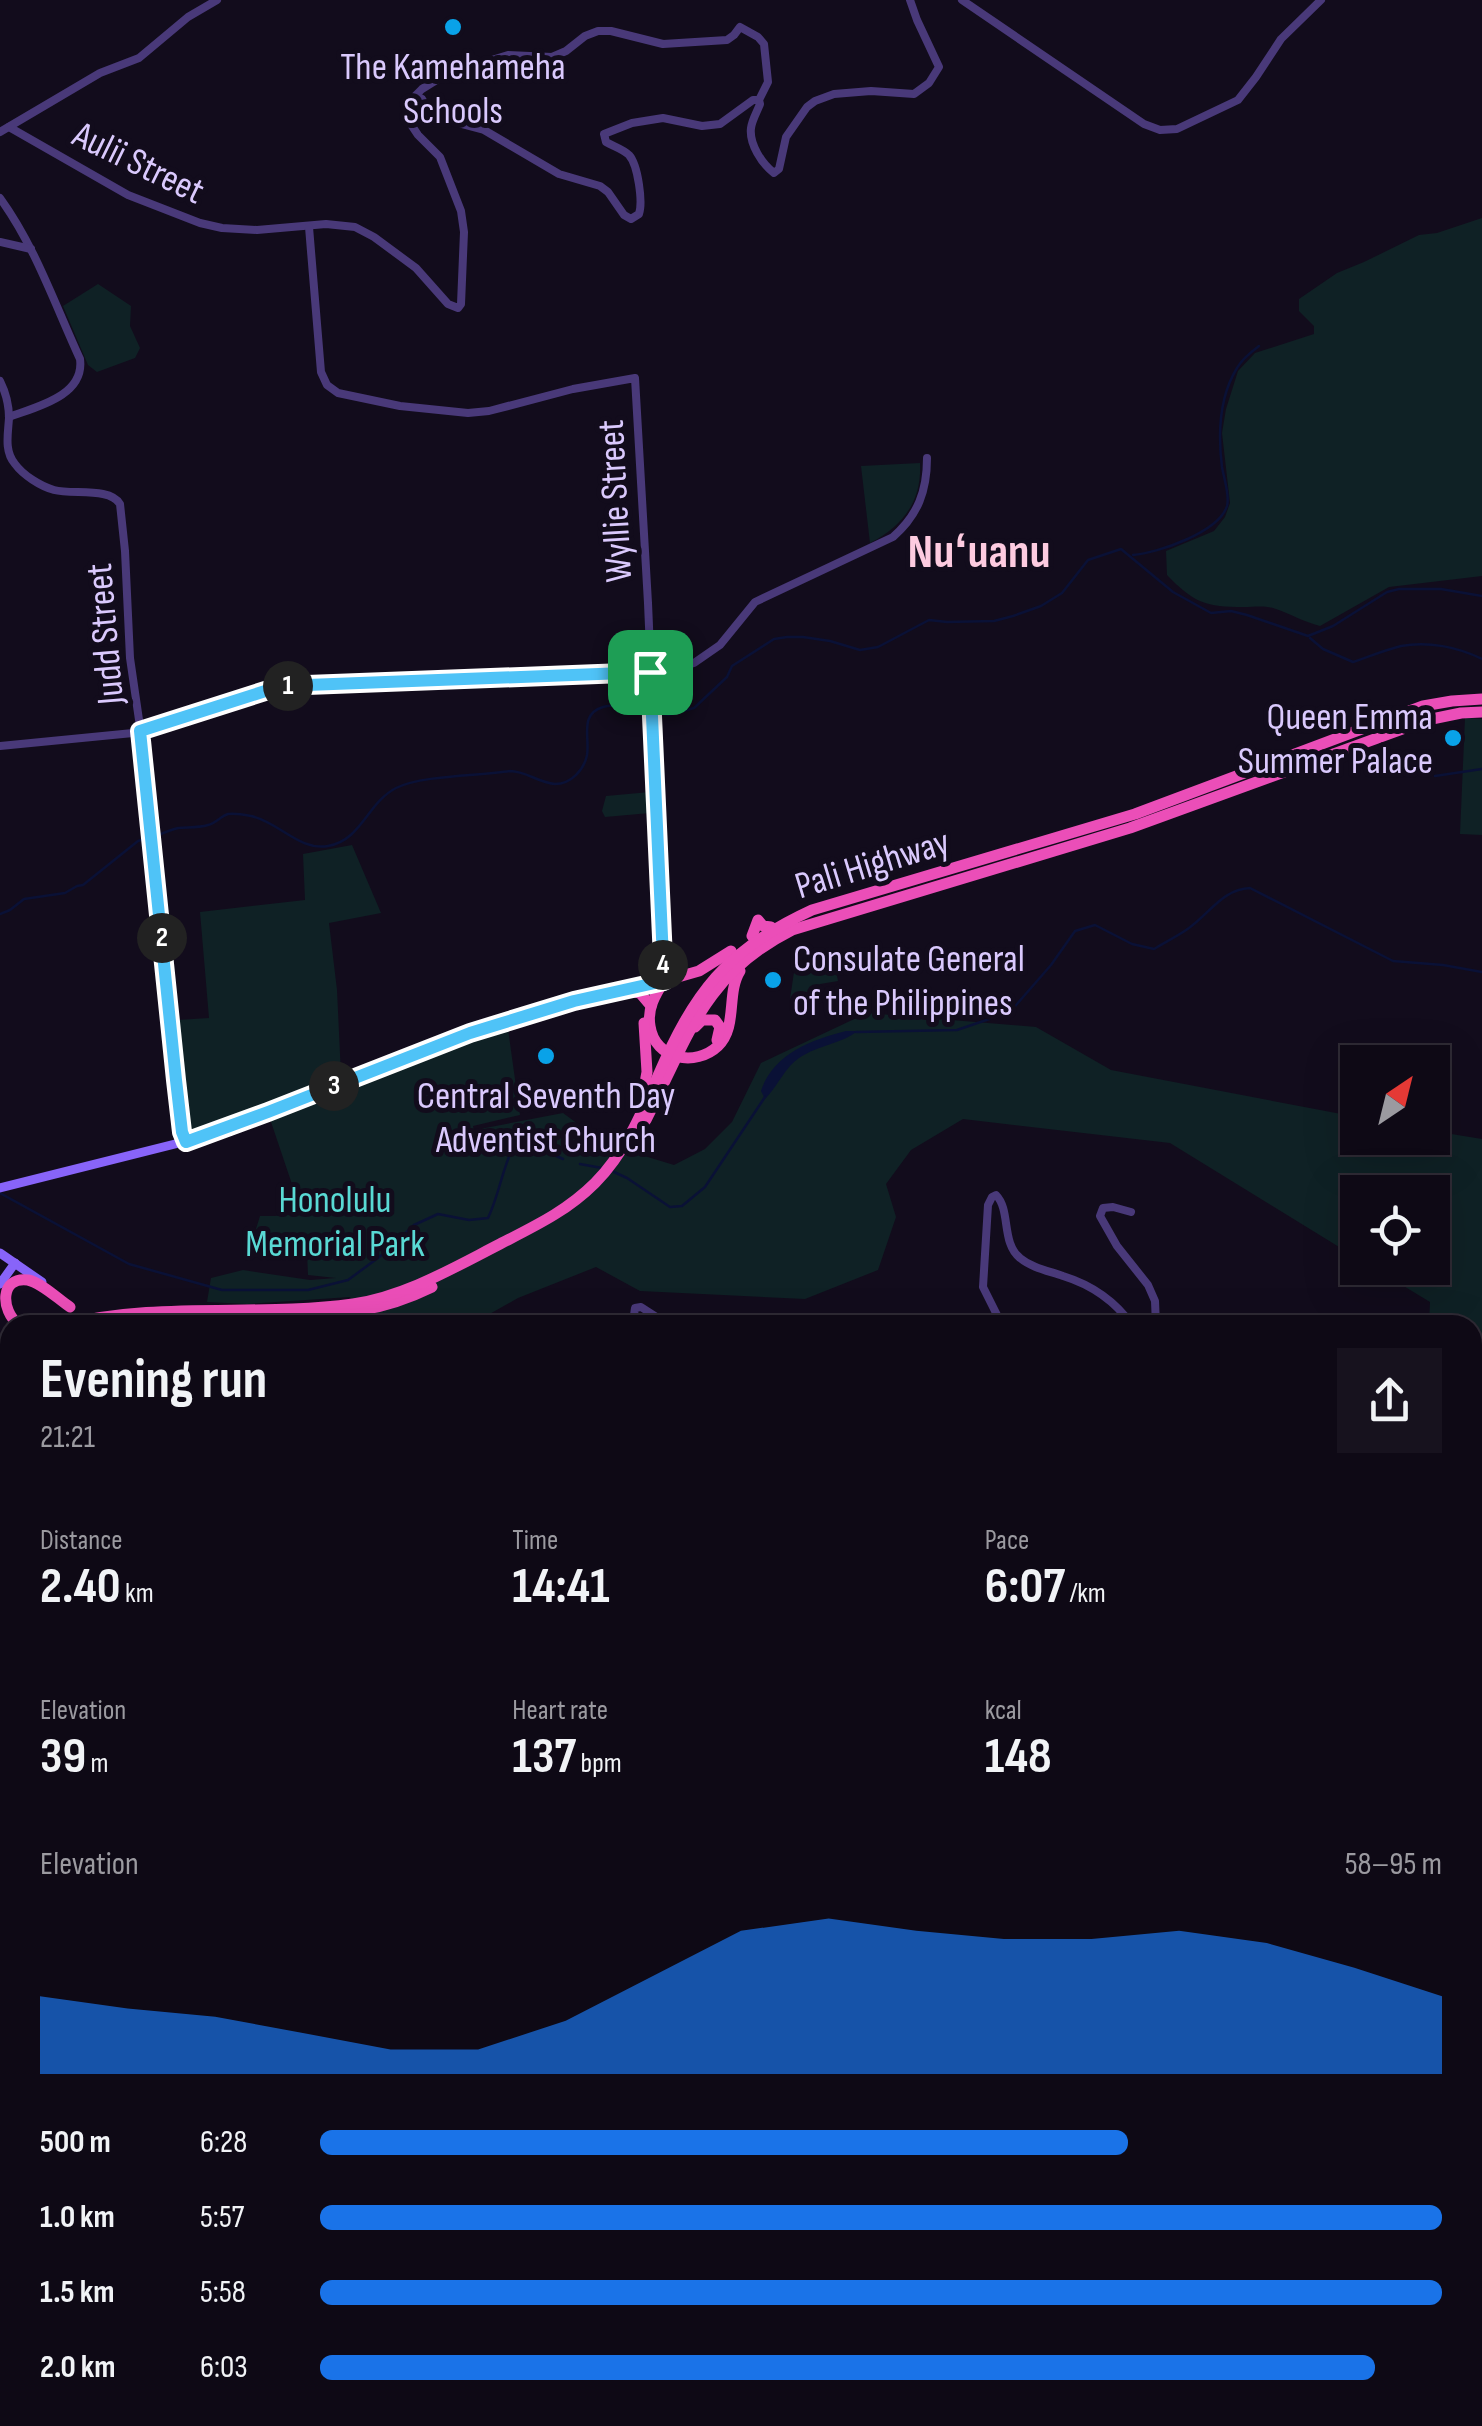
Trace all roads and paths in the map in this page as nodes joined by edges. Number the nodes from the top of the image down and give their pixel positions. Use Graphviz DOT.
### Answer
graph roads {
  1 [pos="217,0"];
  2 [pos="910,0"];
  3 [pos="962,0"];
  4 [pos="1322,0"];
  5 [pos="417,96"];
  6 [pos="758,100"];
  7 [pos="10,127"];
  8 [pos="0,132"];
  9 [pos="0,198"];
  10 [pos="309,227"];
  11 [pos="0,242"];
  12 [pos="30,250"];
  13 [pos="0,380"];
  14 [pos="9,417"];
  15 [pos="928,458"];
  16 [pos="650,672"];
  17 [pos="1482,699"];
  18 [pos="1482,712"];
  19 [pos="140,731"];
  20 [pos="0,746"];
  21 [pos="775,926"];
  22 [pos="759,948"];
  23 [pos="664,981"];
  24 [pos="624,990"];
  25 [pos="651,1006"];
  26 [pos="665,1047"];
  27 [pos="690,1056"];
  28 [pos="674,1060"];
  29 [pos="186,1142"];
  30 [pos="622,1156"];
  31 [pos="606,1176"];
  32 [pos="2,1188"];
  33 [pos="1131,1212"];
  34 [pos="0,1253"];
  35 [pos="15,1263"];
  36 [pos="0,1284"];
  37 [pos="70,1308"];
  38 [pos="7,1315"];
  39 [pos="73,1315"];
  40 [pos="201,1315"];
  41 [pos="305,1315"];
  42 [pos="634,1315"];
  43 [pos="654,1315"];
  44 [pos="996,1315"];
  45 [pos="1124,1315"];
  46 [pos="1156,1315"];
  1 -- 7 [label="street"];
  2 -- 6 [label="street"];
  3 -- 4 [label="street"];
  5 -- 6 [label="street"];
  5 -- 6 [label="street"];
  5 -- 10 [label="street, Aulii Street"];
  7 -- 8 [label="street"];
  7 -- 10 [label="street, Aulii Street"];
  9 -- 12 [label="street"];
  10 -- 16 [label="street, Wyllie Street"];
  11 -- 12 [label="street"];
  12 -- 14 [label="street"];
  13 -- 14 [label="street, Judd Street"];
  14 -- 19 [label="street, Judd Street"];
  15 -- 16 [label="street"];
  16 -- 19 [label="street"];
  16 -- 23 [label="street, Wyllie Street"];
  17 -- 21 [label="highway, Pali Highway"];
  18 -- 22 [label="highway, Pali Highway"];
  19 -- 20 [label="street"];
  19 -- 29 [label="street, Judd Street"];
  21 -- 23 [label="highway"];
  21 -- 30 [label="highway, Pali Highway"];
  22 -- 27 [label="highway"];
  22 -- 28 [label="highway, Pali Highway"];
  23 -- 24 [label="main road"];
  23 -- 25 [label="highway"];
  23 -- 26 [label="highway"];
  24 -- 25 [label="highway"];
  24 -- 29 [label="main road"];
  25 -- 26 [label="highway"];
  25 -- 30 [label="highway"];
  26 -- 27 [label="highway"];
  27 -- 28 [label="highway"];
  28 -- 30 [label="highway, Pali Highway"];
  29 -- 32 [label="main road"];
  30 -- 31 [label="highway, Pali Highway"];
  31 -- 40 [label="highway, Pali Highway"];
  31 -- 41 [label="highway, Pali Highway"];
  33 -- 46 [label="street"];
  34 -- 35 [label="main road"];
  35 -- 36 [label="main road"];
  35 -- 37 [label="main road"];
  37 -- 38 [label="highway"];
  37 -- 39 [label="main road"];
  42 -- 43 [label="street"];
  44 -- 45 [label="street"];
}
